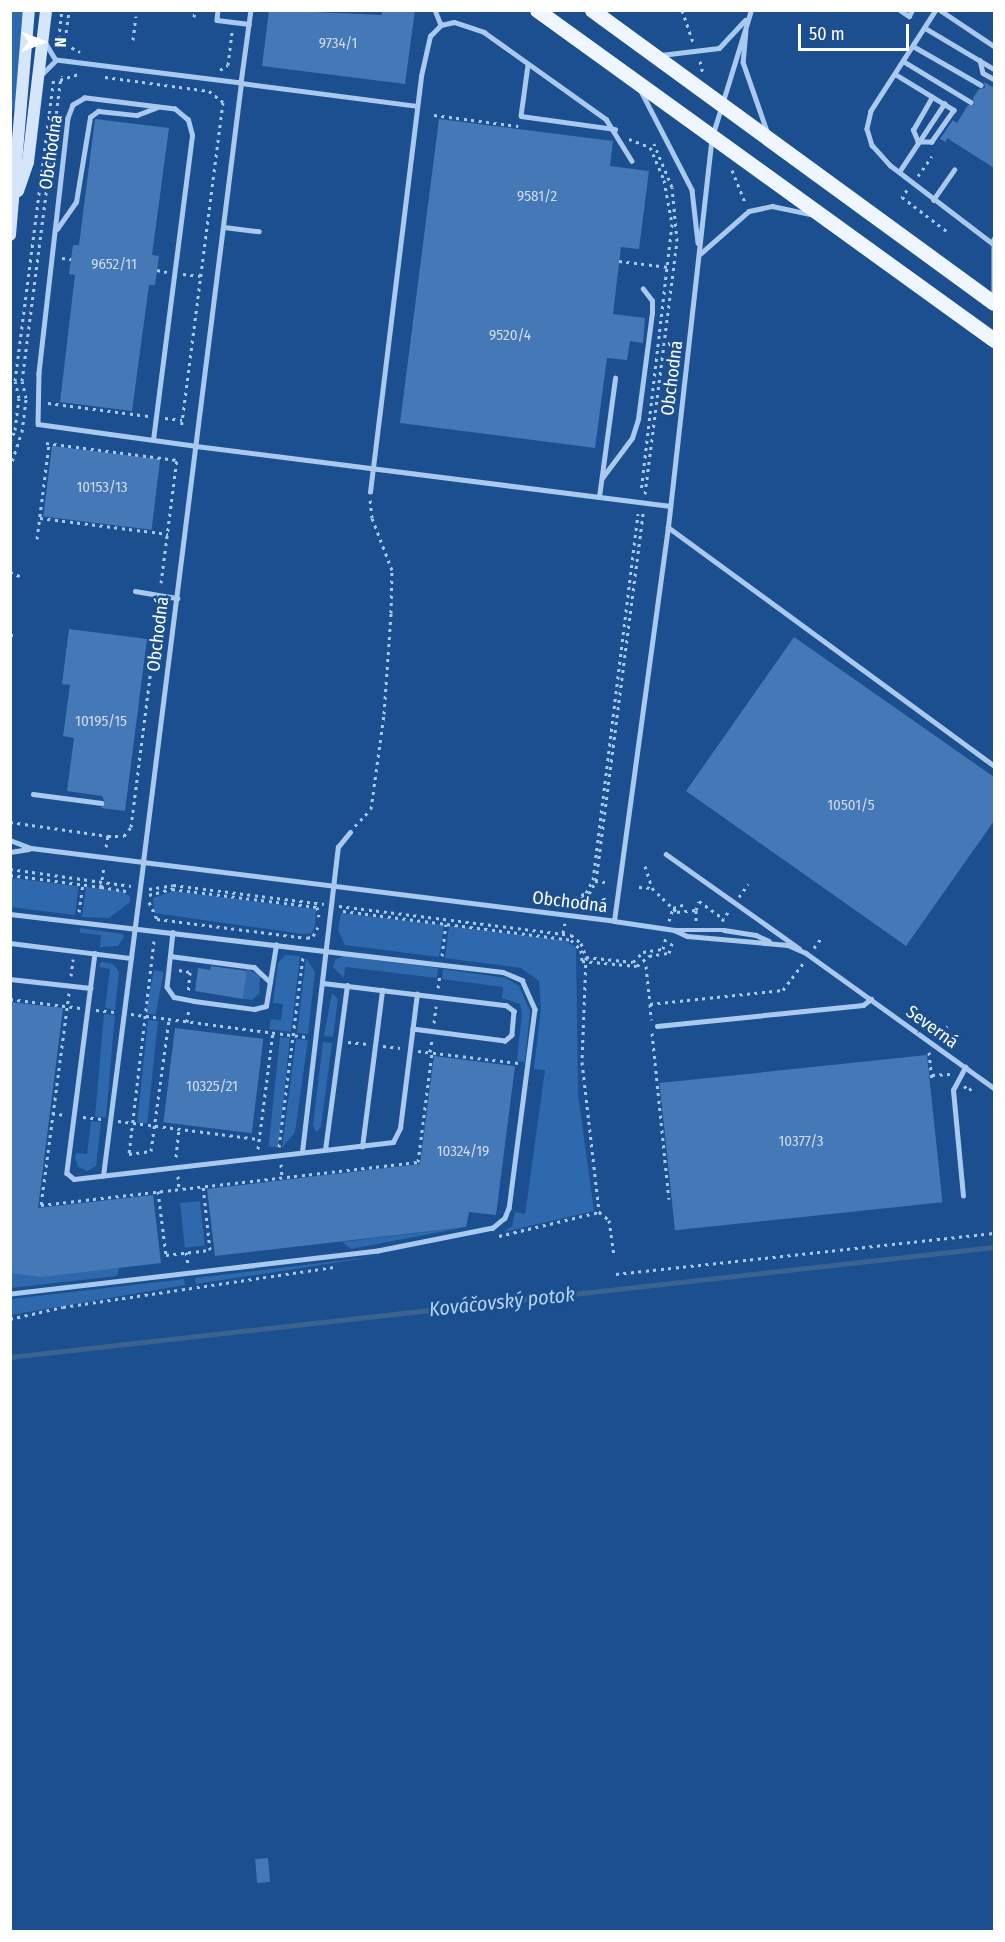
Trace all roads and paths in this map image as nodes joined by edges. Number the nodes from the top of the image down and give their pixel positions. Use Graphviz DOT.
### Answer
graph roads {
  1 [pos="29,10"];
  2 [pos="46,10"];
  3 [pos="62,10"];
  4 [pos="69,10"];
  5 [pos="195,10"];
  6 [pos="218,10"];
  7 [pos="251,10"];
  8 [pos="435,10"];
  9 [pos="537,10"];
  10 [pos="592,10"];
  11 [pos="682,10"];
  12 [pos="751,10"];
  13 [pos="900,10"];
  14 [pos="912,10"];
  15 [pos="938,10"];
  16 [pos="136,16"];
  17 [pos="194,16"];
  18 [pos="747,18"];
  19 [pos="233,22"];
  20 [pos="249,24"];
  21 [pos="441,25"];
  22 [pos="925,28"];
  23 [pos="43,39"];
  24 [pos="133,40"];
  25 [pos="695,41"];
  26 [pos="913,46"];
  27 [pos="994,46"];
  28 [pos="64,47"];
  29 [pos="653,55"];
  30 [pos="56,60"];
  31 [pos="980,60"];
  32 [pos="903,61"];
  33 [pos="528,65"];
  34 [pos="994,69"];
  35 [pos="218,70"];
  36 [pos="895,74"];
  37 [pos="61,75"];
  38 [pos="39,76"];
  39 [pos="994,80"];
  40 [pos="241,83"];
  41 [pos="637,83"];
  42 [pos="981,85"];
  43 [pos="932,97"];
  44 [pos="971,102"];
  45 [pos="944,104"];
  46 [pos="721,105"];
  47 [pos="161,106"];
  48 [pos="417,106"];
  49 [pos="220,120"];
  50 [pos="230,122"];
  51 [pos="615,129"];
  52 [pos="712,137"];
  53 [pos="770,139"];
  54 [pos="622,140"];
  55 [pos="918,142"];
  56 [pos="654,144"];
  57 [pos="650,147"];
  58 [pos="632,161"];
  59 [pos="729,165"];
  60 [pos="954,170"];
  61 [pos="899,172"];
  62 [pos="933,200"];
  63 [pos="15,201"];
  64 [pos="746,203"];
  65 [pos="822,217"];
  66 [pos="224,227"];
  67 [pos="57,229"];
  68 [pos="259,231"];
  69 [pos="10,235"];
  70 [pos="994,241"];
  71 [pos="700,254"];
  72 [pos="60,258"];
  73 [pos="71,259"];
  74 [pos="619,261"];
  75 [pos="669,267"];
  76 [pos="157,270"];
  77 [pos="168,272"];
  78 [pos="181,273"];
  79 [pos="201,276"];
  80 [pos="643,289"];
  81 [pos="994,292"];
  82 [pos="994,303"];
  83 [pos="994,340"];
  84 [pos="615,378"];
  85 [pos="50,403"];
  86 [pos="183,411"];
  87 [pos="192,413"];
  88 [pos="148,416"];
  89 [pos="165,418"];
  90 [pos="182,420"];
  91 [pos="19,440"];
  92 [pos="153,440"];
  93 [pos="26,441"];
  94 [pos="10,442"];
  95 [pos="196,446"];
  96 [pos="10,468"];
  97 [pos="372,469"];
  98 [pos="175,475"];
  99 [pos="184,477"];
  100 [pos="602,478"];
  101 [pos="370,492"];
  102 [pos="599,497"];
  103 [pos="644,503"];
  104 [pos="670,506"];
  105 [pos="638,514"];
  106 [pos="40,518"];
  107 [pos="668,527"];
  108 [pos="168,534"];
  109 [pos="37,539"];
  110 [pos="10,572"];
  111 [pos="22,577"];
  112 [pos="161,583"];
  113 [pos="135,591"];
  114 [pos="177,598"];
  115 [pos="158,613"];
  116 [pos="994,766"];
  117 [pos="33,794"];
  118 [pos="101,803"];
  119 [pos="131,820"];
  120 [pos="140,821"];
  121 [pos="10,822"];
  122 [pos="350,832"];
  123 [pos="108,836"];
  124 [pos="10,840"];
  125 [pos="106,847"];
  126 [pos="32,848"];
  127 [pos="10,852"];
  128 [pos="666,854"];
  129 [pos="143,862"];
  130 [pos="104,866"];
  131 [pos="645,866"];
  132 [pos="10,869"];
  133 [pos="10,875"];
  134 [pos="594,880"];
  135 [pos="605,882"];
  136 [pos="83,884"];
  137 [pos="748,884"];
  138 [pos="101,885"];
  139 [pos="335,886"];
  140 [pos="140,887"];
  141 [pos="639,887"];
  142 [pos="652,888"];
  143 [pos="131,892"];
  144 [pos="148,895"];
  145 [pos="561,903"];
  146 [pos="735,903"];
  147 [pos="686,904"];
  148 [pos="332,905"];
  149 [pos="673,908"];
  150 [pos="696,910"];
  151 [pos="343,911"];
  152 [pos="677,912"];
  153 [pos="10,914"];
  154 [pos="566,915"];
  155 [pos="78,917"];
  156 [pos="724,919"];
  157 [pos="675,920"];
  158 [pos="614,921"];
  159 [pos="703,922"];
  160 [pos="558,923"];
  161 [pos="712,923"];
  162 [pos="446,924"];
  163 [pos="135,926"];
  164 [pos="668,929"];
  165 [pos="674,930"];
  166 [pos="173,932"];
  167 [pos="563,933"];
  168 [pos="557,935"];
  169 [pos="822,937"];
  170 [pos="155,938"];
  171 [pos="673,940"];
  172 [pos="10,942"];
  173 [pos="772,943"];
  174 [pos="276,945"];
  175 [pos="326,949"];
  176 [pos="95,953"];
  177 [pos="807,954"];
  178 [pos="170,956"];
  179 [pos="73,957"];
  180 [pos="303,957"];
  181 [pos="586,957"];
  182 [pos="131,958"];
  183 [pos="442,958"];
  184 [pos="583,961"];
  185 [pos="646,966"];
  186 [pos="151,967"];
  187 [pos="158,968"];
  188 [pos="441,969"];
  189 [pos="172,970"];
  190 [pos="10,979"];
  191 [pos="70,979"];
  192 [pos="323,983"];
  193 [pos="272,986"];
  194 [pos="347,986"];
  195 [pos="91,988"];
  196 [pos="382,990"];
  197 [pos="438,990"];
  198 [pos="69,992"];
  199 [pos="188,993"];
  200 [pos="417,994"];
  201 [pos="10,999"];
  202 [pos="871,999"];
  203 [pos="436,1003"];
  204 [pos="650,1004"];
  205 [pos="67,1006"];
  206 [pos="80,1008"];
  207 [pos="189,1009"];
  208 [pos="93,1010"];
  209 [pos="115,1012"];
  210 [pos="131,1014"];
  211 [pos="145,1016"];
  212 [pos="169,1019"];
  213 [pos="188,1022"];
  214 [pos="434,1025"];
  215 [pos="657,1026"];
  216 [pos="413,1029"];
  217 [pos="273,1032"];
  218 [pos="294,1035"];
  219 [pos="308,1037"];
  220 [pos="432,1039"];
  221 [pos="346,1041"];
  222 [pos="368,1044"];
  223 [pos="381,1046"];
  224 [pos="403,1049"];
  225 [pos="417,1051"];
  226 [pos="929,1051"];
  227 [pos="430,1052"];
  228 [pos="529,1065"];
  229 [pos="965,1066"];
  230 [pos="932,1080"];
  231 [pos="994,1088"];
  232 [pos="66,1115"];
  233 [pos="80,1117"];
  234 [pos="102,1119"];
  235 [pos="117,1121"];
  236 [pos="132,1123"];
  237 [pos="155,1126"];
  238 [pos="179,1129"];
  239 [pos="259,1139"];
  240 [pos="362,1147"];
  241 [pos="326,1150"];
  242 [pos="302,1152"];
  243 [pos="129,1154"];
  244 [pos="176,1162"];
  245 [pos="280,1163"];
  246 [pos="128,1165"];
  247 [pos="178,1175"];
  248 [pos="103,1176"];
  249 [pos="282,1177"];
  250 [pos="203,1186"];
  251 [pos="179,1189"];
  252 [pos="158,1191"];
  253 [pos="963,1196"];
  254 [pos="669,1199"];
  255 [pos="994,1233"];
  256 [pos="614,1256"];
  257 [pos="616,1274"];
  258 [pos="10,1294"];
  1 -- 63 [label="street"];
  2 -- 23 [label="street"];
  3 -- 30 [label="path"];
  4 -- 28 [label="path"];
  5 -- 17 [label="path"];
  6 -- 19 [label="lane"];
  7 -- 20 [label="lane, Obchodná"];
  8 -- 21 [label="lane"];
  9 -- 41 [label="main road"];
  10 -- 29 [label="main road"];
  11 -- 25 [label="path"];
  12 -- 18 [label="lane"];
  13 -- 14 [label="lane"];
  15 -- 22 [label="lane"];
  15 -- 27 [label="lane"];
  16 -- 24 [label="path"];
  18 -- 29 [label="lane"];
  18 -- 46 [label="lane"];
  18 -- 53 [label="lane"];
  19 -- 20 [label="lane"];
  19 -- 35 [label="path"];
  20 -- 40 [label="lane, Obchodná"];
  21 -- 33 [label="lane"];
  21 -- 48 [label="lane"];
  22 -- 26 [label="lane"];
  22 -- 31 [label="lane"];
  23 -- 30 [label="lane"];
  23 -- 38 [label="street"];
  26 -- 32 [label="lane"];
  26 -- 42 [label="lane"];
  29 -- 46 [label="main road"];
  30 -- 38 [label="lane"];
  30 -- 40 [label="lane"];
  30 -- 94 [label="path"];
  31 -- 34 [label="lane"];
  31 -- 39 [label="lane"];
  32 -- 36 [label="lane"];
  32 -- 44 [label="lane"];
  33 -- 51 [label="lane"];
  33 -- 51 [label="lane"];
  36 -- 43 [label="lane"];
  36 -- 61 [label="lane"];
  37 -- 91 [label="path"];
  38 -- 63 [label="street"];
  40 -- 48 [label="lane"];
  40 -- 66 [label="lane, Obchodná"];
  41 -- 52 [label="main road"];
  41 -- 71 [label="lane"];
  43 -- 45 [label="lane"];
  43 -- 55 [label="lane"];
  45 -- 55 [label="lane"];
  45 -- 55 [label="lane"];
  46 -- 52 [label="lane"];
  46 -- 53 [label="main road"];
  47 -- 67 [label="lane"];
  47 -- 67 [label="lane, Obchodná"];
  47 -- 92 [label="lane, Obchodná"];
  48 -- 97 [label="lane"];
  49 -- 50 [label="path"];
  51 -- 54 [label="lane"];
  52 -- 65 [label="main road"];
  52 -- 71 [label="lane"];
  53 -- 82 [label="main road"];
  54 -- 57 [label="path"];
  54 -- 58 [label="lane"];
  55 -- 61 [label="lane"];
  56 -- 103 [label="path"];
  59 -- 64 [label="path"];
  60 -- 62 [label="lane"];
  61 -- 62 [label="lane"];
  62 -- 70 [label="lane"];
  63 -- 69 [label="street"];
  65 -- 71 [label="lane"];
  65 -- 83 [label="main road"];
  66 -- 68 [label="lane"];
  66 -- 95 [label="lane, Obchodná"];
  67 -- 92 [label="lane, Obchodná"];
  70 -- 81 [label="lane"];
  71 -- 104 [label="lane, Obchodná"];
  72 -- 73 [label="path"];
  74 -- 75 [label="path"];
  76 -- 77 [label="path"];
  78 -- 79 [label="path"];
  80 -- 100 [label="lane"];
  84 -- 100 [label="lane"];
  85 -- 88 [label="path"];
  86 -- 87 [label="path"];
  89 -- 90 [label="path"];
  91 -- 93 [label="path"];
  91 -- 96 [label="path"];
  92 -- 95 [label="lane, Obchodná"];
  95 -- 97 [label="lane, Obchodná"];
  95 -- 114 [label="lane, Obchodná"];
  97 -- 101 [label="lane"];
  97 -- 102 [label="lane, Obchodná"];
  98 -- 99 [label="path"];
  98 -- 106 [label="path"];
  98 -- 108 [label="path"];
  100 -- 102 [label="lane"];
  101 -- 122 [label="path"];
  102 -- 103 [label="lane, Obchodná"];
  103 -- 104 [label="lane, Obchodná"];
  103 -- 134 [label="path"];
  104 -- 107 [label="lane, Obchodná"];
  105 -- 134 [label="path"];
  106 -- 108 [label="path"];
  106 -- 109 [label="path"];
  107 -- 116 [label="lane"];
  107 -- 158 [label="lane, Obchodná"];
  108 -- 112 [label="path"];
  110 -- 111 [label="path"];
  113 -- 114 [label="lane"];
  114 -- 129 [label="lane, Obchodná"];
  115 -- 119 [label="path"];
  117 -- 118 [label="lane"];
  119 -- 120 [label="path"];
  119 -- 123 [label="path"];
  121 -- 123 [label="path"];
  122 -- 139 [label="lane"];
  123 -- 125 [label="path"];
  124 -- 126 [label="lane, Obchodná"];
  126 -- 127 [label="lane, Obchodná"];
  126 -- 129 [label="lane, Obchodná"];
  128 -- 146 [label="lane"];
  129 -- 139 [label="lane, Obchodná"];
  129 -- 140 [label="lane"];
  130 -- 138 [label="path"];
  131 -- 142 [label="path"];
  132 -- 138 [label="path"];
  133 -- 136 [label="path"];
  134 -- 135 [label="path"];
  134 -- 145 [label="path"];
  134 -- 154 [label="path"];
  136 -- 138 [label="path"];
  136 -- 155 [label="path"];
  137 -- 146 [label="path"];
  138 -- 140 [label="path"];
  138 -- 143 [label="path"];
  139 -- 148 [label="lane"];
  139 -- 154 [label="lane, Obchodná"];
  140 -- 148 [label="path"];
  140 -- 163 [label="lane"];
  141 -- 142 [label="path"];
  142 -- 149 [label="path"];
  144 -- 144 [label="path"];
  146 -- 156 [label="path"];
  146 -- 177 [label="lane"];
  147 -- 149 [label="path"];
  148 -- 168 [label="path"];
  148 -- 175 [label="lane"];
  149 -- 152 [label="path"];
  149 -- 164 [label="path"];
  150 -- 152 [label="path"];
  150 -- 156 [label="path"];
  150 -- 159 [label="path"];
  151 -- 162 [label="path"];
  152 -- 157 [label="path"];
  153 -- 163 [label="lane"];
  154 -- 158 [label="lane, Obchodná"];
  154 -- 167 [label="path"];
  156 -- 161 [label="path"];
  158 -- 164 [label="lane, Severná"];
  160 -- 168 [label="path"];
  162 -- 168 [label="path"];
  162 -- 183 [label="path"];
  163 -- 166 [label="lane"];
  163 -- 182 [label="lane"];
  164 -- 165 [label="lane, Severná"];
  164 -- 181 [label="path"];
  165 -- 173 [label="lane, Severná"];
  165 -- 173 [label="lane, Severná"];
  166 -- 174 [label="lane"];
  166 -- 178 [label="lane"];
  167 -- 168 [label="path"];
  167 -- 181 [label="path"];
  168 -- 184 [label="path"];
  169 -- 177 [label="path"];
  170 -- 186 [label="path"];
  171 -- 184 [label="path"];
  172 -- 176 [label="lane"];
  173 -- 177 [label="lane, Severná"];
  174 -- 175 [label="lane"];
  174 -- 193 [label="lane"];
  175 -- 192 [label="lane"];
  175 -- 228 [label="lane"];
  176 -- 182 [label="lane"];
  176 -- 195 [label="lane"];
  177 -- 202 [label="lane, Severná"];
  177 -- 204 [label="path"];
  178 -- 193 [label="lane"];
  178 -- 193 [label="lane"];
  179 -- 191 [label="path"];
  180 -- 218 [label="path"];
  181 -- 184 [label="path"];
  182 -- 248 [label="lane"];
  184 -- 256 [label="path"];
  185 -- 204 [label="path"];
  186 -- 187 [label="path"];
  186 -- 211 [label="path"];
  188 -- 197 [label="path"];
  189 -- 199 [label="path"];
  190 -- 195 [label="lane"];
  192 -- 194 [label="lane"];
  192 -- 242 [label="lane"];
  194 -- 196 [label="lane"];
  194 -- 241 [label="lane"];
  195 -- 248 [label="lane"];
  196 -- 200 [label="lane"];
  196 -- 240 [label="lane"];
  198 -- 205 [label="path"];
  200 -- 216 [label="lane"];
  200 -- 216 [label="lane"];
  201 -- 205 [label="path"];
  202 -- 215 [label="lane"];
  202 -- 229 [label="lane, Severná"];
  203 -- 214 [label="path"];
  204 -- 254 [label="path"];
  205 -- 206 [label="path"];
  205 -- 232 [label="path"];
  207 -- 213 [label="path"];
  208 -- 209 [label="path"];
  210 -- 211 [label="path"];
  211 -- 212 [label="path"];
  211 -- 236 [label="path"];
  212 -- 213 [label="path"];
  212 -- 237 [label="path"];
  213 -- 217 [label="path"];
  216 -- 240 [label="lane"];
  217 -- 218 [label="path"];
  217 -- 239 [label="path"];
  218 -- 219 [label="path"];
  218 -- 239 [label="path"];
  220 -- 227 [label="path"];
  221 -- 222 [label="path"];
  223 -- 224 [label="path"];
  225 -- 227 [label="path"];
  226 -- 230 [label="path"];
  227 -- 228 [label="path"];
  228 -- 258 [label="lane"];
  229 -- 231 [label="lane"];
  229 -- 253 [label="lane, Severná"];
  233 -- 234 [label="path"];
  235 -- 236 [label="path"];
  236 -- 237 [label="path"];
  236 -- 243 [label="path"];
  237 -- 238 [label="path"];
  237 -- 243 [label="path"];
  238 -- 239 [label="path"];
  238 -- 244 [label="path"];
  240 -- 241 [label="lane"];
  241 -- 242 [label="lane"];
  242 -- 248 [label="lane"];
  243 -- 246 [label="path"];
  245 -- 249 [label="path"];
  247 -- 251 [label="path"];
  250 -- 252 [label="path"];
  255 -- 257 [label="path"];
}
